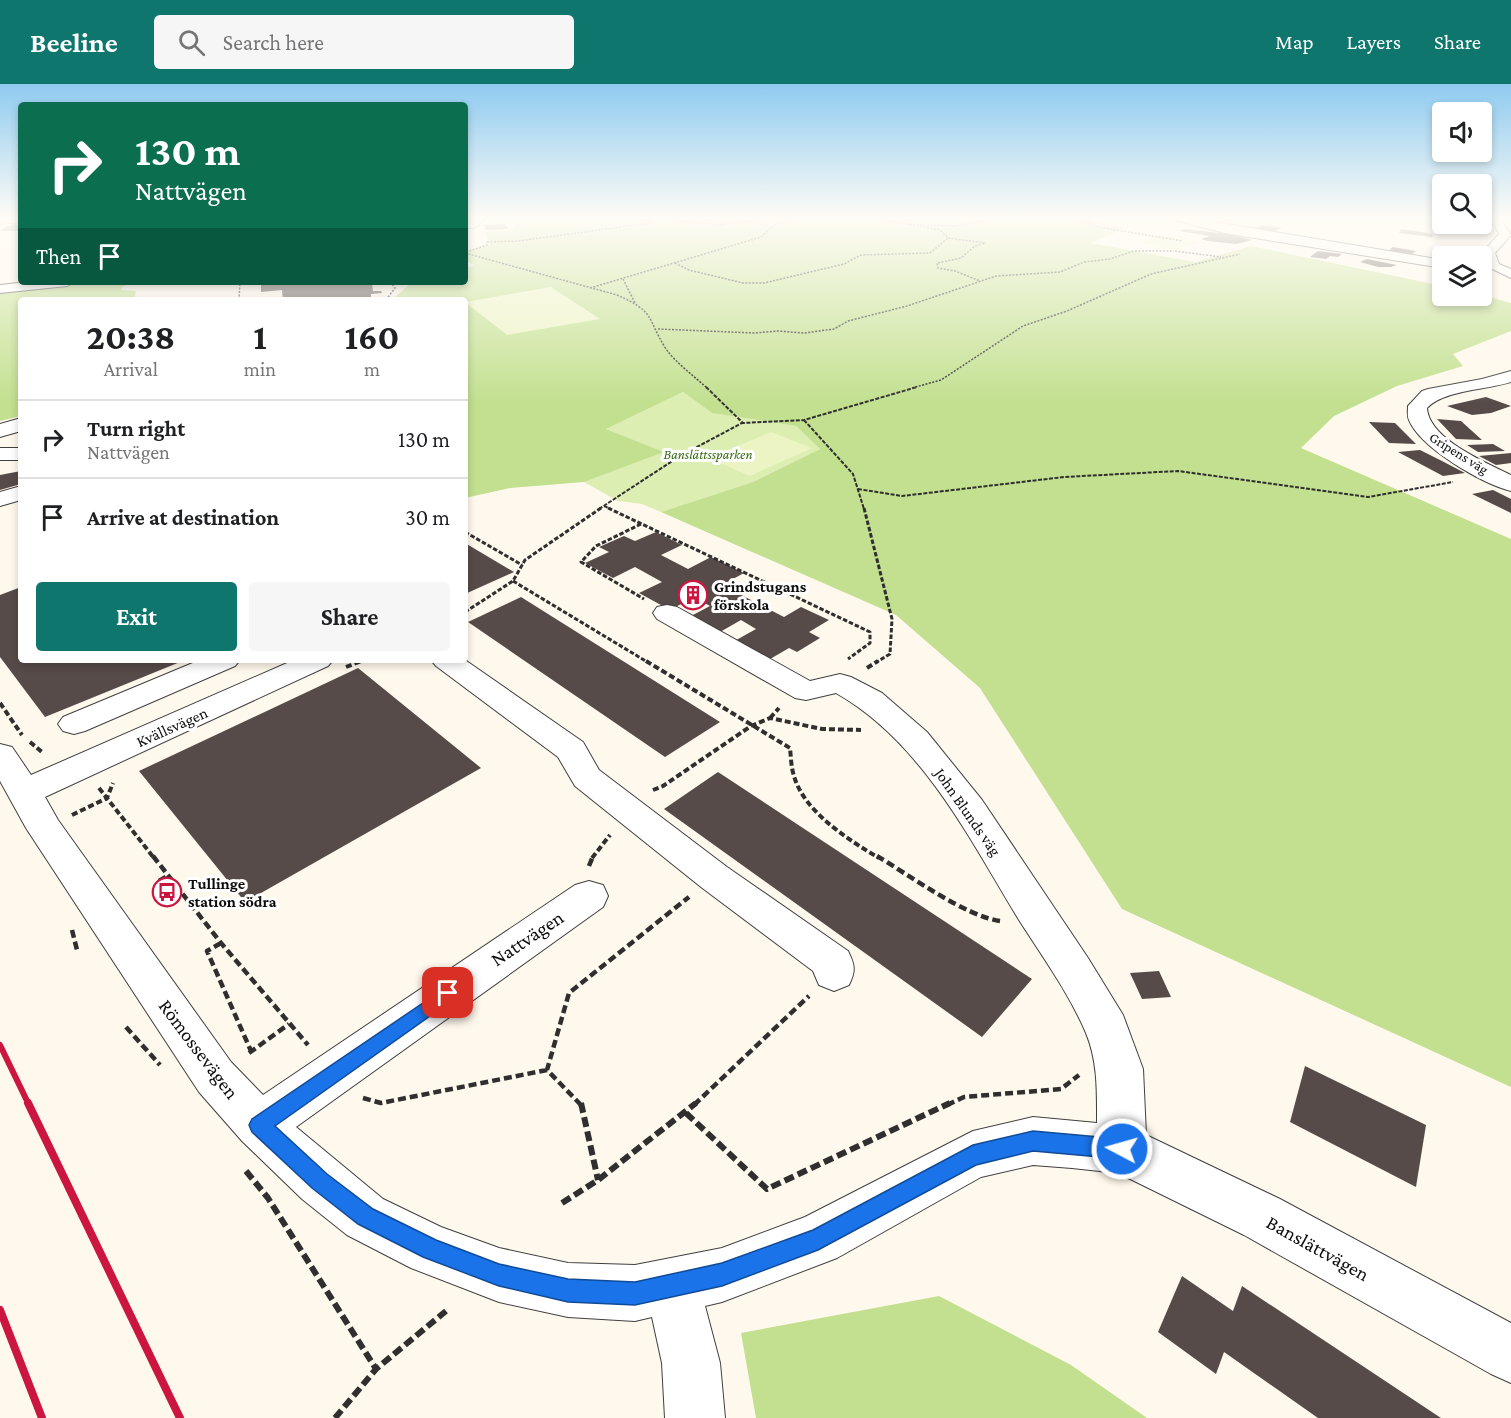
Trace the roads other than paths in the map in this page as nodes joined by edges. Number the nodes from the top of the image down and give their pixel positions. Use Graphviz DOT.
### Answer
graph roads {
  1 [pos="1,283"];
  2 [pos="18,283"];
  3 [pos="1511,376"];
  4 [pos="18,425"];
  5 [pos="0,431"];
  6 [pos="0,454"];
  7 [pos="18,454"];
  8 [pos="1511,484"];
  9 [pos="18,494"];
  10 [pos="0,499"];
  11 [pos="667,612"];
  12 [pos="218,663"];
  13 [pos="450,663"];
  14 [pos="309,673"];
  15 [pos="74,724"];
  16 [pos="0,755"];
  17 [pos="26,792"];
  18 [pos="589,896"];
  19 [pos="834,973"];
  20 [pos="249,1143"];
  21 [pos="1122,1149"];
  22 [pos="672,1285"];
  23 [pos="1511,1354"];
  24 [pos="695,1418"];
  1 -- 2 [label="street"];
  3 -- 8 [label="street, Gripens väg"];
  4 -- 5 [label="street"];
  6 -- 7 [label="street"];
  9 -- 10 [label="street"];
  11 -- 21 [label="street, John Blunds väg"];
  12 -- 15 [label="street"];
  13 -- 19 [label="street"];
  14 -- 17 [label="street, Kvällsvägen"];
  16 -- 17 [label="street, Römossevägen"];
  17 -- 20 [label="street, Römossevägen"];
  18 -- 20 [label="street, Nattvägen"];
  20 -- 22 [label="street, Römossevägen"];
  21 -- 22 [label="street, Römossevägen"];
  21 -- 23 [label="street, Banslättvägen"];
  22 -- 24 [label="street"];
}
